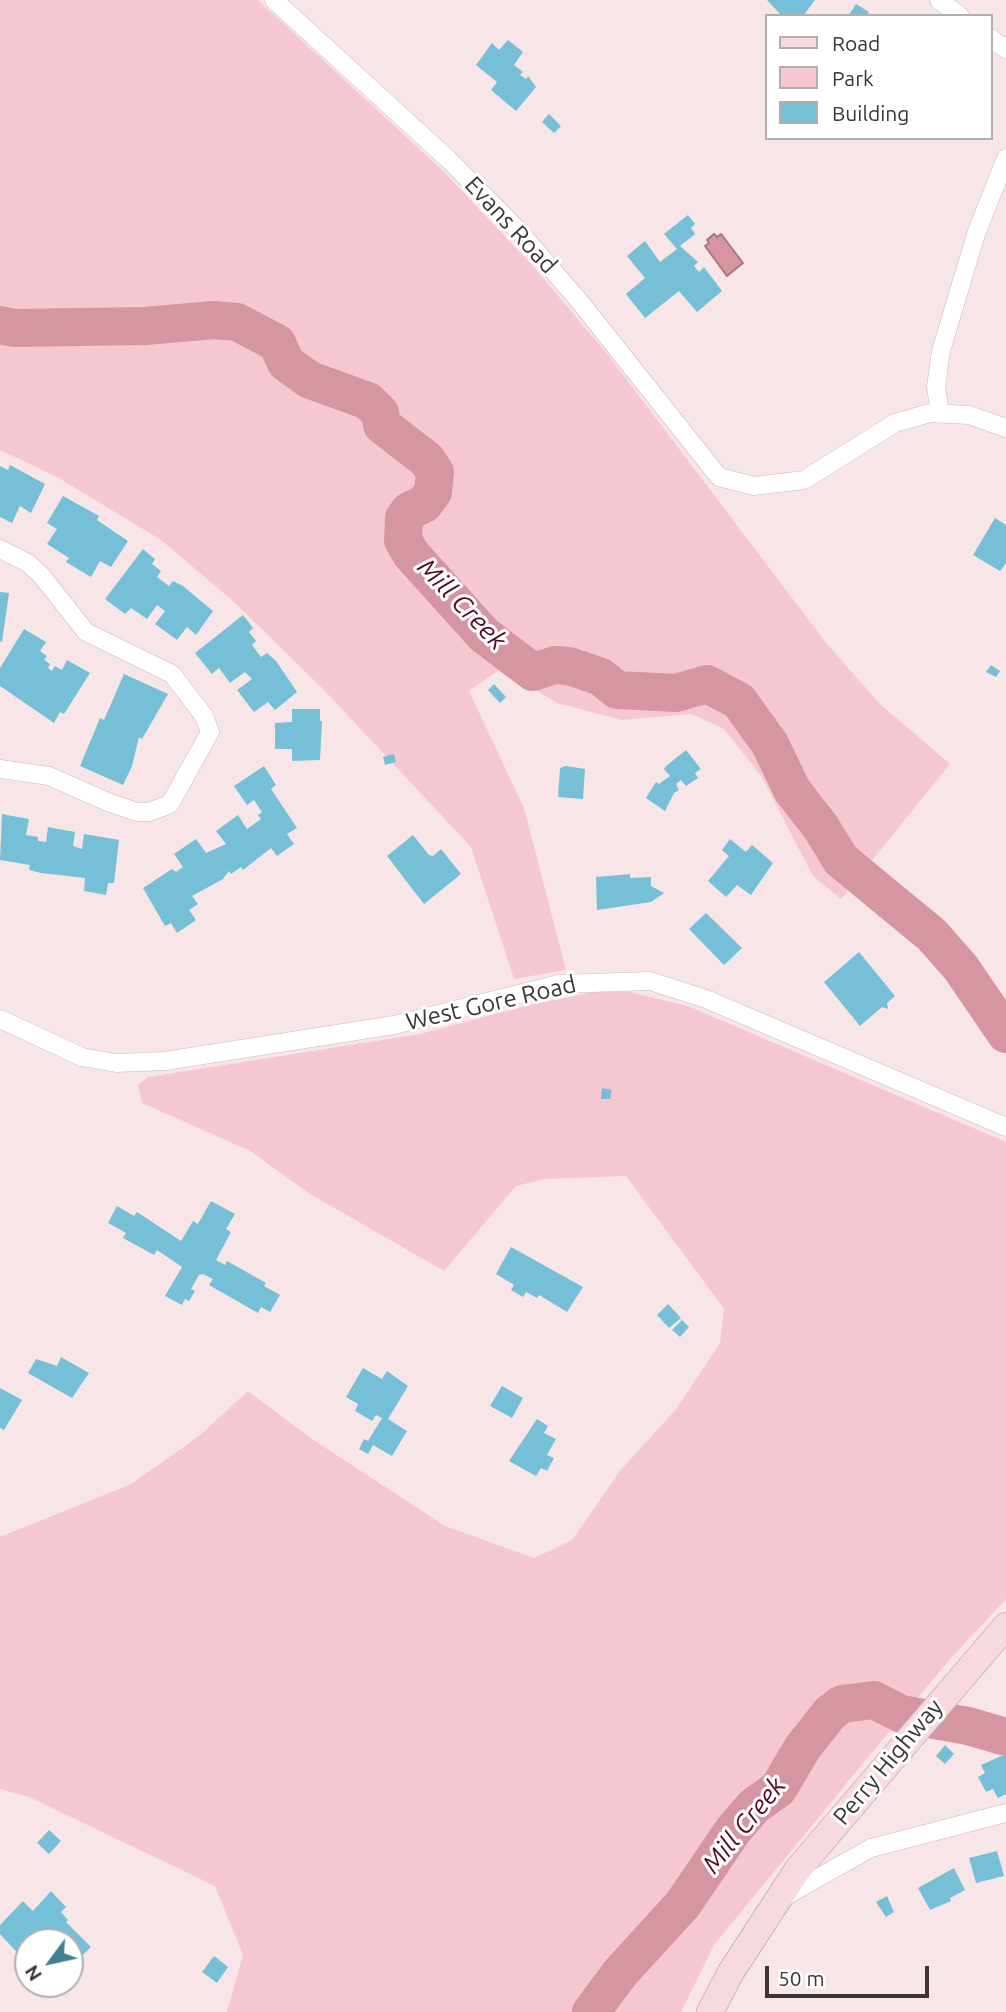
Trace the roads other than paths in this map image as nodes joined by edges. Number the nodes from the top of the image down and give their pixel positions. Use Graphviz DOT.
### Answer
graph roads {
  1 [pos="274,0"];
  2 [pos="939,0"];
  3 [pos="957,14"];
  4 [pos="1006,158"];
  5 [pos="940,413"];
  6 [pos="1006,428"];
  7 [pos="0,549"];
  8 [pos="0,769"];
  9 [pos="0,1019"];
  10 [pos="1006,1127"];
  11 [pos="1006,1626"];
  12 [pos="1006,1814"];
  13 [pos="775,1902"];
  14 [pos="710,2012"];
  1 -- 5 [label="street, Evans Road"];
  2 -- 3 [label="street"];
  4 -- 5 [label="street"];
  5 -- 6 [label="street"];
  7 -- 8 [label="street"];
  9 -- 10 [label="street, West Gore Road"];
  11 -- 13 [label="main road, Perry Highway"];
  12 -- 13 [label="street"];
  13 -- 14 [label="main road, Perry Highway"];
}
